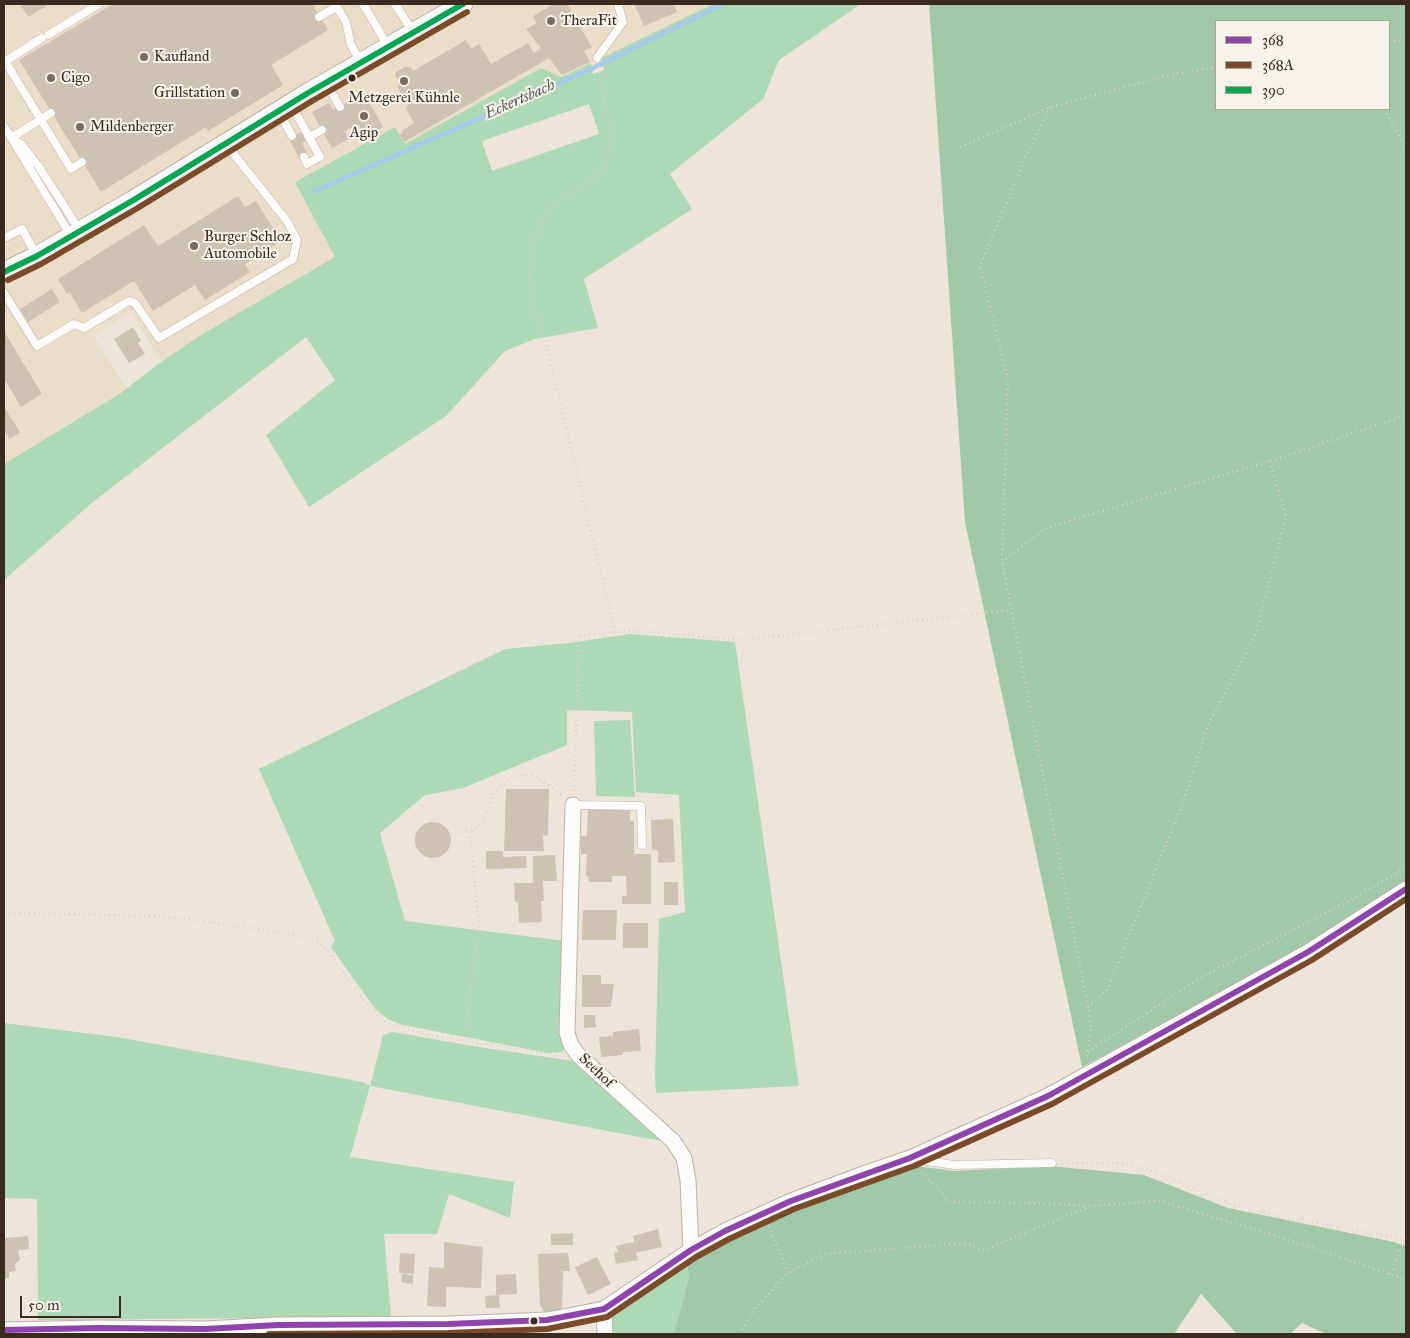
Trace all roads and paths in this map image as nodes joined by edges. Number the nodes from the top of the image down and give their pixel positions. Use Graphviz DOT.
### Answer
graph roads {
  1 [pos="99,4"];
  2 [pos="363,4"];
  3 [pos="395,4"];
  4 [pos="463,4"];
  5 [pos="618,4"];
  6 [pos="336,5"];
  7 [pos="324,17"];
  8 [pos="413,32"];
  9 [pos="43,33"];
  10 [pos="1406,40"];
  11 [pos="1390,42"];
  12 [pos="4,44"];
  13 [pos="50,44"];
  14 [pos="388,46"];
  15 [pos="596,58"];
  16 [pos="4,61"];
  17 [pos="361,62"];
  18 [pos="1215,67"];
  19 [pos="600,73"];
  20 [pos="326,83"];
  21 [pos="285,107"];
  22 [pos="340,107"];
  23 [pos="1050,107"];
  24 [pos="214,110"];
  25 [pos="1385,110"];
  26 [pos="52,113"];
  27 [pos="201,118"];
  28 [pos="40,120"];
  29 [pos="4,126"];
  30 [pos="322,130"];
  31 [pos="292,136"];
  32 [pos="309,137"];
  33 [pos="11,138"];
  34 [pos="225,143"];
  35 [pos="960,147"];
  36 [pos="1406,147"];
  37 [pos="304,158"];
  38 [pos="82,162"];
  39 [pos="75,233"];
  40 [pos="4,238"];
  41 [pos="37,256"];
  42 [pos="4,272"];
  43 [pos="4,293"];
  44 [pos="1406,415"];
  45 [pos="1270,461"];
  46 [pos="1002,562"];
  47 [pos="1011,610"];
  48 [pos="615,632"];
  49 [pos="573,805"];
  50 [pos="474,829"];
  51 [pos="451,834"];
  52 [pos="642,845"];
  53 [pos="1406,868"];
  54 [pos="1406,889"];
  55 [pos="4,913"];
  56 [pos="1088,1007"];
  57 [pos="466,1026"];
  58 [pos="1088,1052"];
  59 [pos="579,1056"];
  60 [pos="1084,1075"];
  61 [pos="910,1158"];
  62 [pos="1052,1162"];
  63 [pos="1090,1206"];
  64 [pos="764,1213"];
  65 [pos="1406,1239"];
  66 [pos="691,1250"];
  67 [pos="788,1274"];
  68 [pos="1390,1274"];
  69 [pos="1406,1280"];
  70 [pos="604,1309"];
  71 [pos="742,1329"];
  72 [pos="4,1330"];
  73 [pos="605,1334"];
  74 [pos="739,1334"];
  75 [pos="746,1334"];
  1 -- 9 [label="lane"];
  2 -- 14 [label="lane"];
  3 -- 8 [label="lane"];
  4 -- 8 [label="street"];
  5 -- 15 [label="lane"];
  6 -- 7 [label="lane"];
  6 -- 17 [label="lane"];
  8 -- 14 [label="street"];
  9 -- 12 [label="path"];
  9 -- 13 [label="path, bridge"];
  9 -- 16 [label="lane"];
  10 -- 11 [label="path"];
  14 -- 17 [label="street"];
  16 -- 28 [label="lane"];
  17 -- 20 [label="street"];
  18 -- 23 [label="path"];
  19 -- 48 [label="path"];
  20 -- 21 [label="street"];
  20 -- 22 [label="lane"];
  21 -- 31 [label="lane"];
  21 -- 32 [label="lane"];
  21 -- 34 [label="street"];
  23 -- 35 [label="path"];
  23 -- 46 [label="path"];
  24 -- 27 [label="path"];
  25 -- 36 [label="path"];
  26 -- 28 [label="lane"];
  28 -- 33 [label="lane"];
  28 -- 38 [label="lane"];
  29 -- 33 [label="lane"];
  30 -- 32 [label="lane"];
  32 -- 37 [label="lane"];
  33 -- 39 [label="lane"];
  34 -- 39 [label="street"];
  34 -- 43 [label="lane"];
  39 -- 41 [label="street"];
  40 -- 41 [label="lane"];
  41 -- 42 [label="street"];
  44 -- 45 [label="path"];
  45 -- 46 [label="path"];
  45 -- 56 [label="path"];
  46 -- 47 [label="path"];
  47 -- 48 [label="path"];
  47 -- 56 [label="path"];
  48 -- 49 [label="path"];
  49 -- 50 [label="path"];
  49 -- 52 [label="lane"];
  49 -- 59 [label="street, Seehof"];
  50 -- 51 [label="path"];
  50 -- 57 [label="path"];
  53 -- 58 [label="path"];
  54 -- 60 [label="street"];
  55 -- 59 [label="path"];
  56 -- 58 [label="path"];
  58 -- 60 [label="path"];
  59 -- 66 [label="street, Seehof"];
  60 -- 61 [label="street"];
  61 -- 62 [label="lane"];
  61 -- 63 [label="path"];
  61 -- 64 [label="street"];
  62 -- 65 [label="path"];
  63 -- 67 [label="path"];
  63 -- 68 [label="path"];
  64 -- 66 [label="street"];
  64 -- 67 [label="path"];
  65 -- 68 [label="path"];
  66 -- 70 [label="street"];
  67 -- 71 [label="path"];
  68 -- 69 [label="path"];
  70 -- 72 [label="street"];
  70 -- 73 [label="street"];
  71 -- 74 [label="path"];
  71 -- 75 [label="path"];
}
